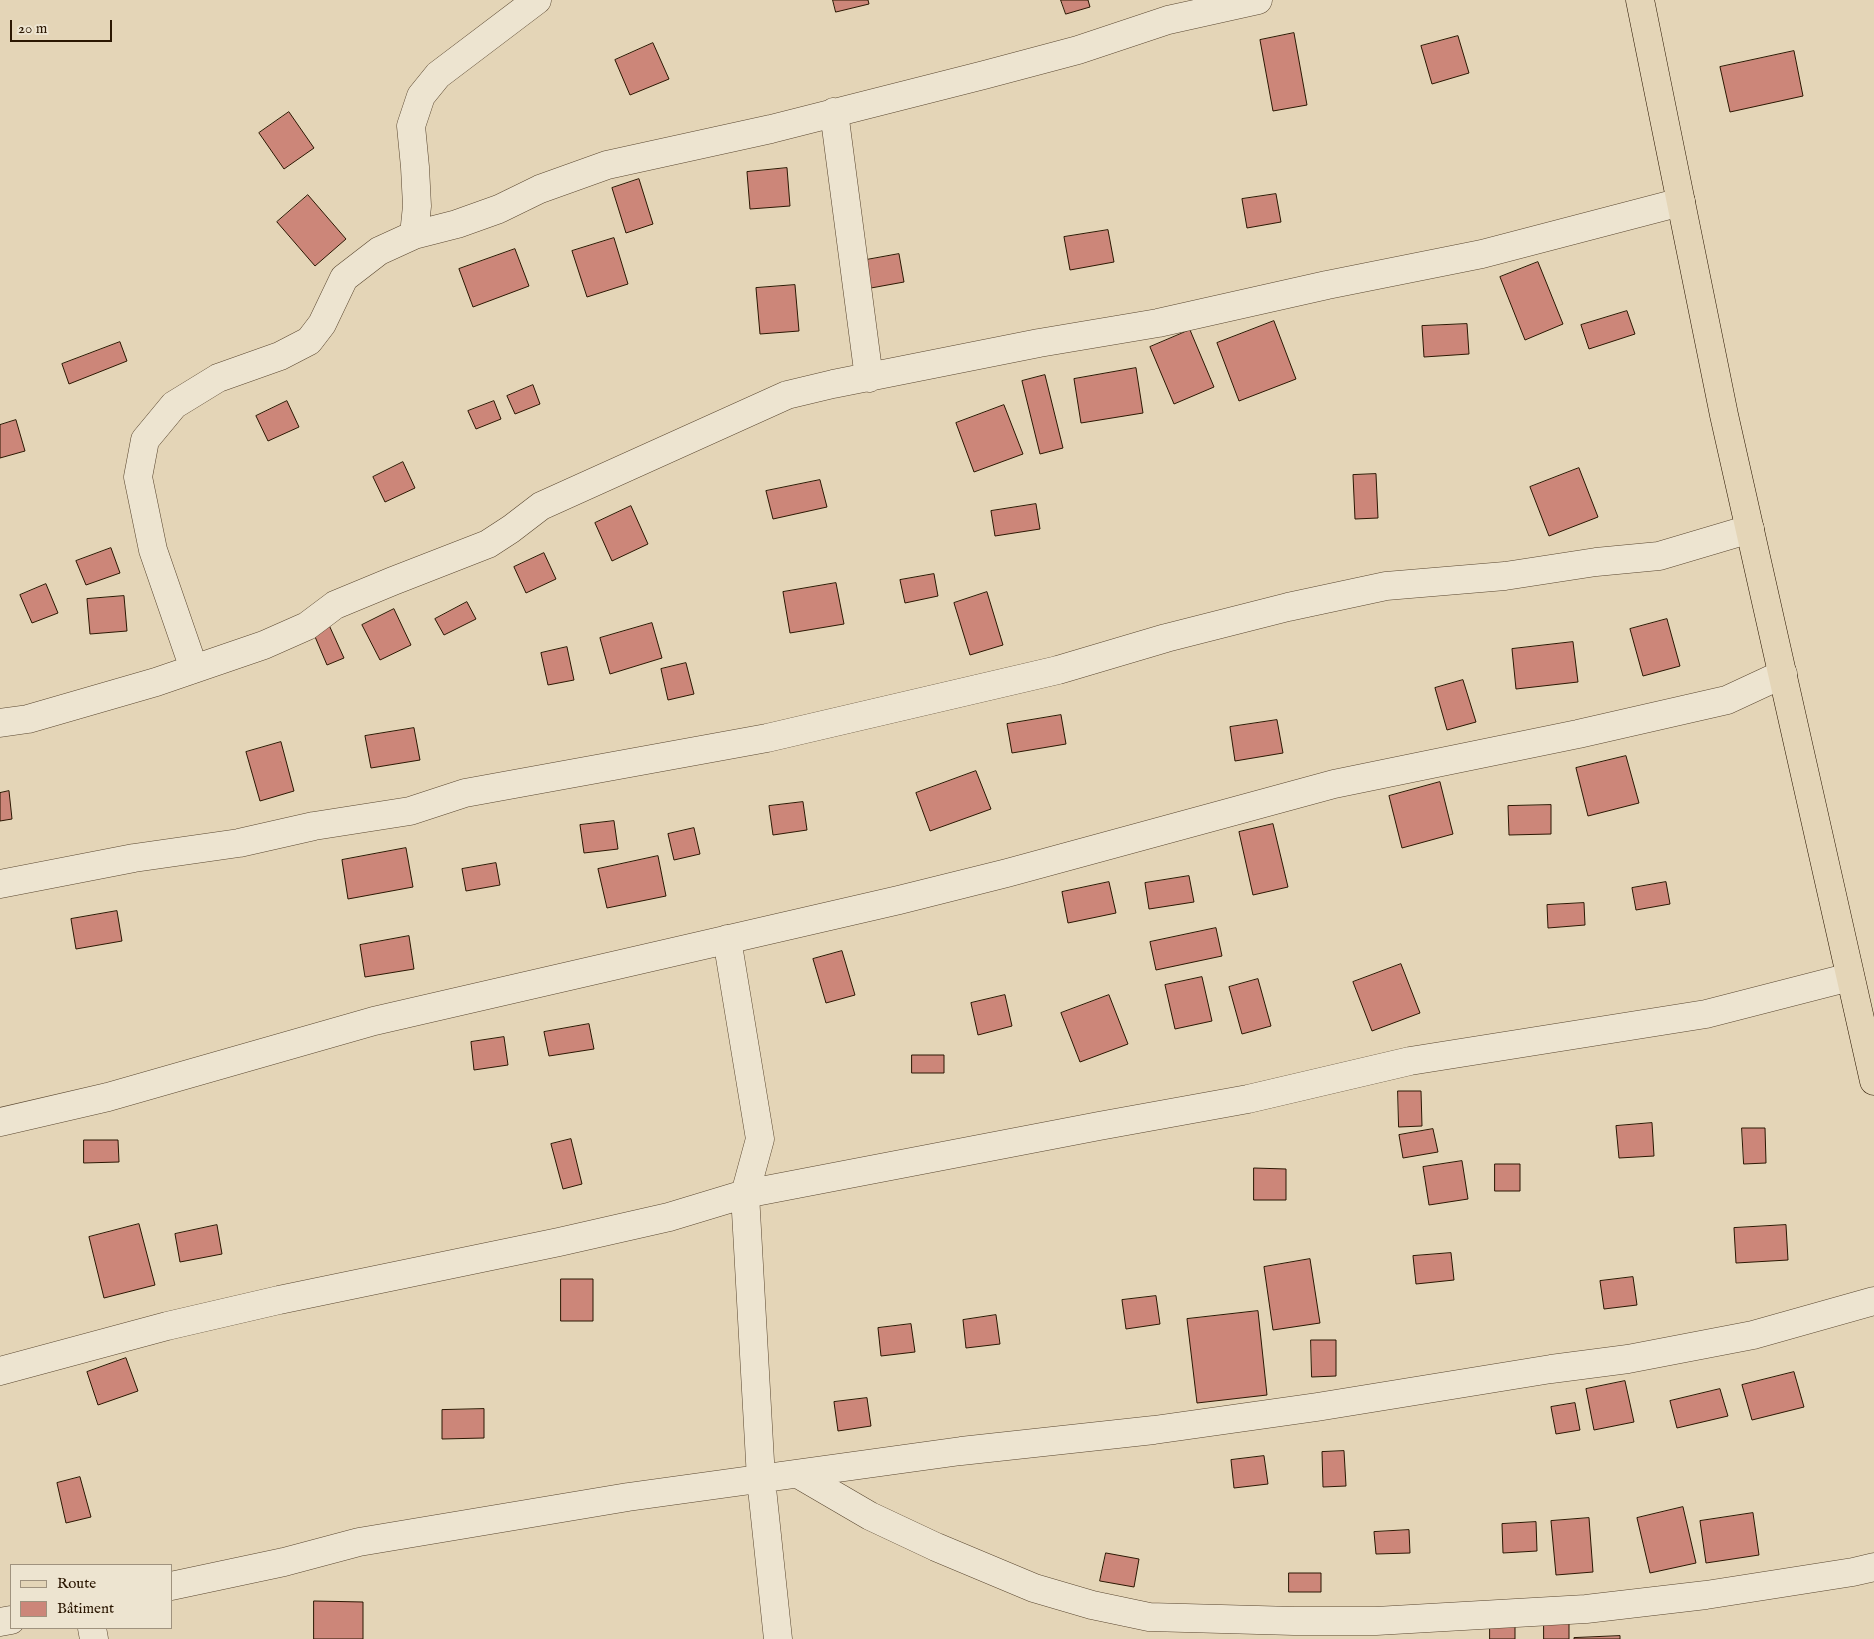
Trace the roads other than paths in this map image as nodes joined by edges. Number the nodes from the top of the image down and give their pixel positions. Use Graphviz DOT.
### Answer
graph roads {
  1 [pos="537,0"];
  2 [pos="1258,0"];
  3 [pos="1640,0"];
  4 [pos="1166,10"];
  5 [pos="834,112"];
  6 [pos="1680,202"];
  7 [pos="414,235"];
  8 [pos="868,378"];
  9 [pos="1750,530"];
  10 [pos="194,669"];
  11 [pos="1783,674"];
  12 [pos="0,722"];
  13 [pos="0,884"];
  14 [pos="727,939"];
  15 [pos="1850,978"];
  16 [pos="1874,1081"];
  17 [pos="0,1122"];
  18 [pos="745,1194"];
  19 [pos="1874,1301"];
  20 [pos="0,1371"];
  21 [pos="798,1474"];
  22 [pos="761,1479"];
  23 [pos="1874,1567"];
  24 [pos="172,1586"];
  25 [pos="778,1639"];
  1 -- 7 [label="street"];
  2 -- 4 [label="street"];
  3 -- 6 [label="main road"];
  4 -- 5 [label="street"];
  5 -- 7 [label="street"];
  5 -- 8 [label="street"];
  6 -- 8 [label="street"];
  6 -- 9 [label="main road"];
  7 -- 10 [label="street"];
  8 -- 10 [label="street"];
  9 -- 11 [label="main road"];
  9 -- 13 [label="street"];
  10 -- 12 [label="street"];
  11 -- 14 [label="street"];
  11 -- 15 [label="main road"];
  14 -- 17 [label="street"];
  14 -- 18 [label="street"];
  15 -- 16 [label="main road"];
  15 -- 18 [label="street"];
  18 -- 20 [label="street"];
  18 -- 22 [label="street"];
  19 -- 21 [label="street"];
  21 -- 22 [label="street"];
  21 -- 23 [label="street"];
  22 -- 24 [label="street"];
  22 -- 25 [label="street"];
}
